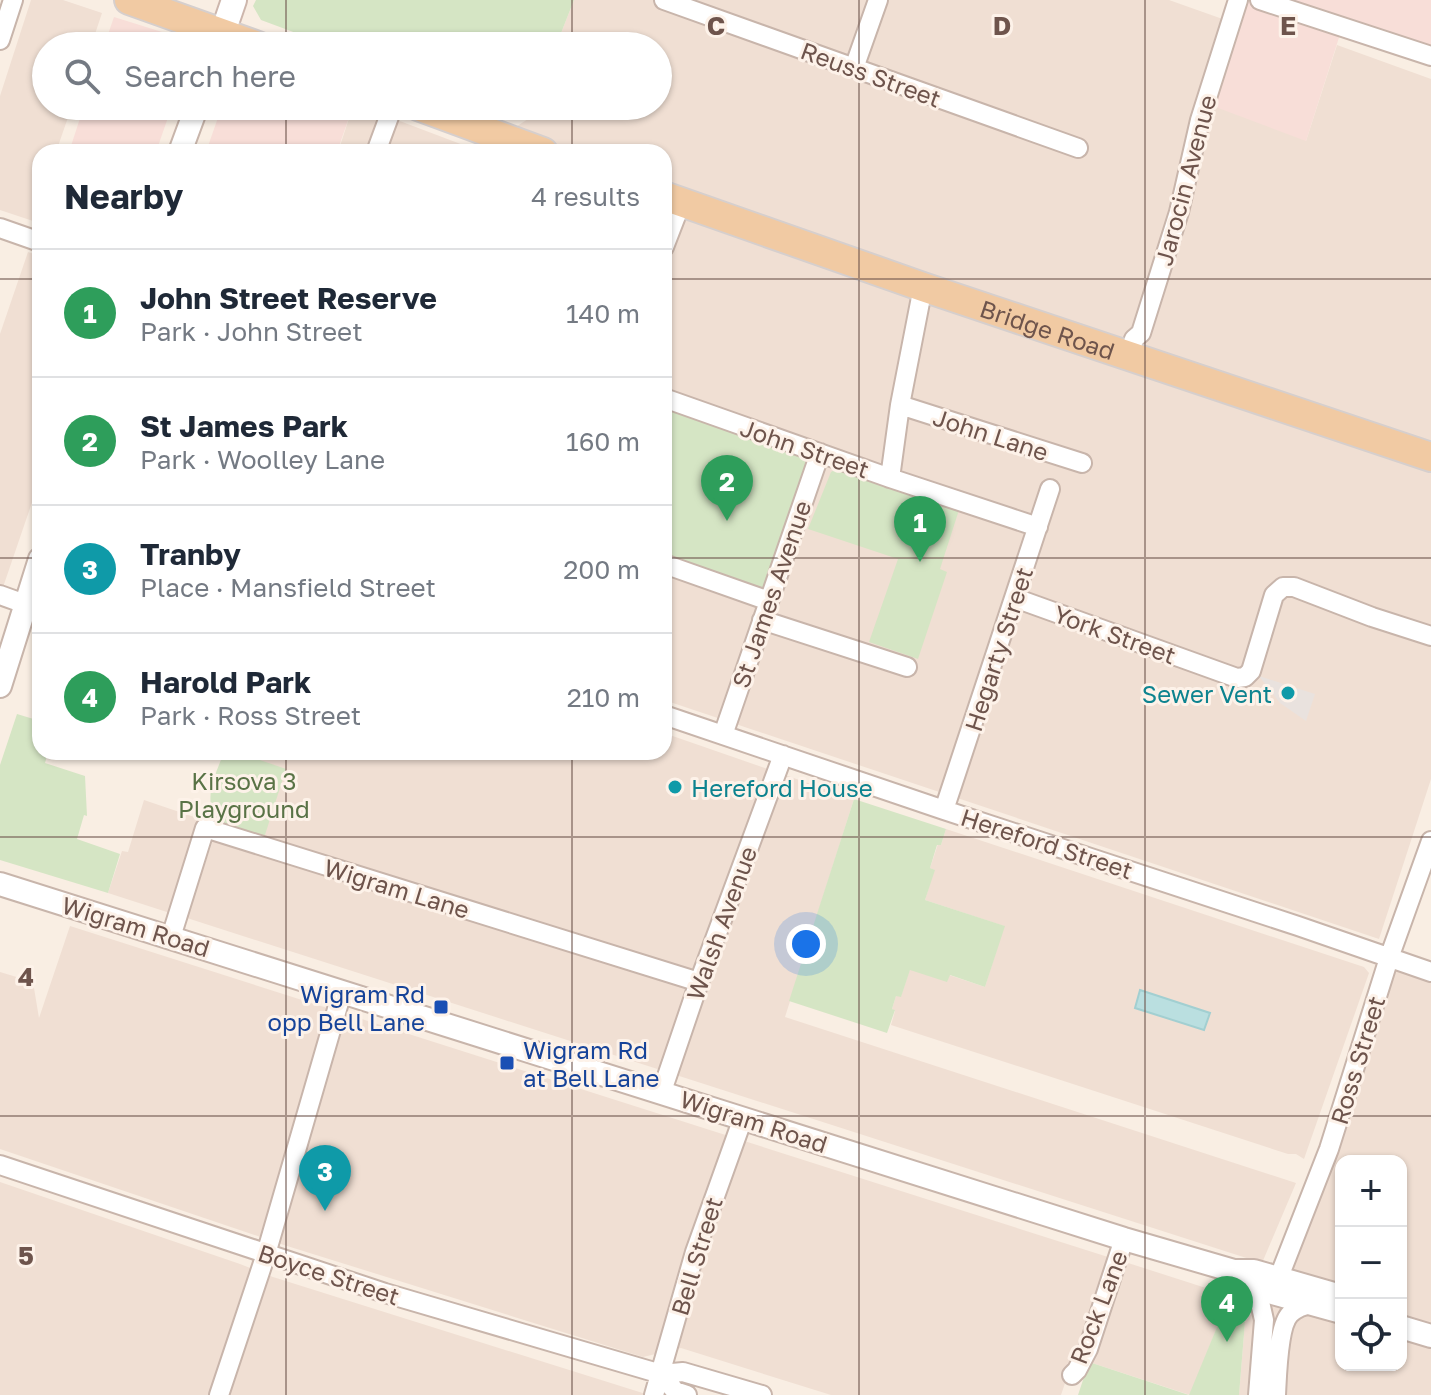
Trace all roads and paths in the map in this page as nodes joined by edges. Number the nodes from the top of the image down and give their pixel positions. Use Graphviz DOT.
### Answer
graph roads {
  1 [pos="13,0"];
  2 [pos="129,0"];
  3 [pos="234,0"];
  4 [pos="664,0"];
  5 [pos="878,0"];
  6 [pos="1238,0"];
  7 [pos="1260,0"];
  8 [pos="204,32"];
  9 [pos="223,32"];
  10 [pos="0,40"];
  11 [pos="1431,56"];
  12 [pos="854,68"];
  13 [pos="192,120"];
  14 [pos="388,120"];
  15 [pos="456,120"];
  16 [pos="183,144"];
  17 [pos="379,144"];
  18 [pos="521,144"];
  19 [pos="1078,148"];
  20 [pos="672,200"];
  21 [pos="0,228"];
  22 [pos="32,239"];
  23 [pos="923,287"];
  24 [pos="1129,357"];
  25 [pos="672,401"];
  26 [pos="900,405"];
  27 [pos="820,453"];
  28 [pos="1431,457"];
  29 [pos="1082,463"];
  30 [pos="890,478"];
  31 [pos="1050,489"];
  32 [pos="1038,527"];
  33 [pos="672,567"];
  34 [pos="32,583"];
  35 [pos="0,595"];
  36 [pos="1015,598"];
  37 [pos="769,601"];
  38 [pos="25,604"];
  39 [pos="762,620"];
  40 [pos="1431,636"];
  41 [pos="907,667"];
  42 [pos="0,686"];
  43 [pos="672,718"];
  44 [pos="723,735"];
  45 [pos="783,755"];
  46 [pos="944,810"];
  47 [pos="1431,841"];
  48 [pos="0,884"];
  49 [pos="171,937"];
  50 [pos="1389,958"];
  51 [pos="1431,972"];
  52 [pos="699,982"];
  53 [pos="342,992"];
  54 [pos="662,1091"];
  55 [pos="743,1118"];
  56 [pos="0,1165"];
  57 [pos="1124,1239"];
  58 [pos="266,1254"];
  59 [pos="1234,1271"];
  60 [pos="1279,1277"];
  61 [pos="1251,1287"];
  62 [pos="1335,1294"];
  63 [pos="1312,1304"];
  64 [pos="1335,1310"];
  65 [pos="661,1374"];
  66 [pos="1072,1375"];
  67 [pos="219,1395"];
  68 [pos="654,1395"];
  69 [pos="687,1395"];
  70 [pos="762,1395"];
  71 [pos="1258,1395"];
  72 [pos="1276,1395"];
  1 -- 10 [label="street"];
  2 -- 8 [label="main road"];
  3 -- 9 [label="main road"];
  4 -- 12 [label="street, Reuss Street"];
  5 -- 12 [label="street"];
  6 -- 24 [label="street, Jarocin Avenue"];
  7 -- 11 [label="street"];
  12 -- 19 [label="street, Reuss Street"];
  13 -- 16 [label="street"];
  14 -- 17 [label="street"];
  15 -- 18 [label="main road"];
  20 -- 23 [label="main road, Bridge Road"];
  21 -- 22 [label="street"];
  23 -- 24 [label="main road, Bridge Road"];
  23 -- 26 [label="street"];
  24 -- 28 [label="main road, Bridge Road"];
  25 -- 27 [label="street, John Street"];
  26 -- 29 [label="street, John Lane"];
  26 -- 30 [label="street"];
  27 -- 30 [label="street, John Street"];
  27 -- 37 [label="street, St James Avenue"];
  30 -- 32 [label="street, John Street"];
  31 -- 32 [label="street, Hegarty Street"];
  32 -- 36 [label="street, Hegarty Street"];
  33 -- 37 [label="street"];
  34 -- 38 [label="street"];
  35 -- 38 [label="street"];
  36 -- 40 [label="street, York Street"];
  36 -- 46 [label="street, Hegarty Street"];
  37 -- 39 [label="street, St James Avenue"];
  38 -- 42 [label="street"];
  39 -- 41 [label="street"];
  39 -- 44 [label="street, St James Avenue"];
  43 -- 44 [label="street, Hereford Street"];
  44 -- 45 [label="street, Hereford Street"];
  45 -- 46 [label="street, Hereford Street"];
  45 -- 52 [label="street, Walsh Avenue"];
  46 -- 50 [label="street, Hereford Street"];
  47 -- 50 [label="street, Ross Street"];
  48 -- 49 [label="street, Wigram Road"];
  49 -- 52 [label="street, Wigram Lane"];
  49 -- 53 [label="street, Wigram Road"];
  50 -- 51 [label="street, Hereford Street"];
  50 -- 60 [label="street, Ross Street"];
  52 -- 54 [label="street, Walsh Avenue"];
  53 -- 54 [label="street, Wigram Road"];
  53 -- 58 [label="street"];
  54 -- 55 [label="street, Wigram Road"];
  55 -- 57 [label="street, Wigram Road"];
  55 -- 65 [label="street, Bell Street"];
  56 -- 58 [label="street, Boyce Street"];
  57 -- 59 [label="street, Wigram Road"];
  57 -- 66 [label="street, Rock Lane"];
  58 -- 65 [label="street, Boyce Street"];
  58 -- 67 [label="street"];
  59 -- 60 [label="street, Wigram Road"];
  59 -- 61 [label="street, Wigram Road"];
  60 -- 62 [label="street, Wigram Road"];
  61 -- 63 [label="street, Wigram Road"];
  61 -- 71 [label="street"];
  63 -- 64 [label="street, Wigram Road"];
  63 -- 72 [label="street"];
  65 -- 68 [label="street, Bell Street"];
  65 -- 69 [label="street, Boyce Street"];
  65 -- 70 [label="street, Boyce Street"];
}
